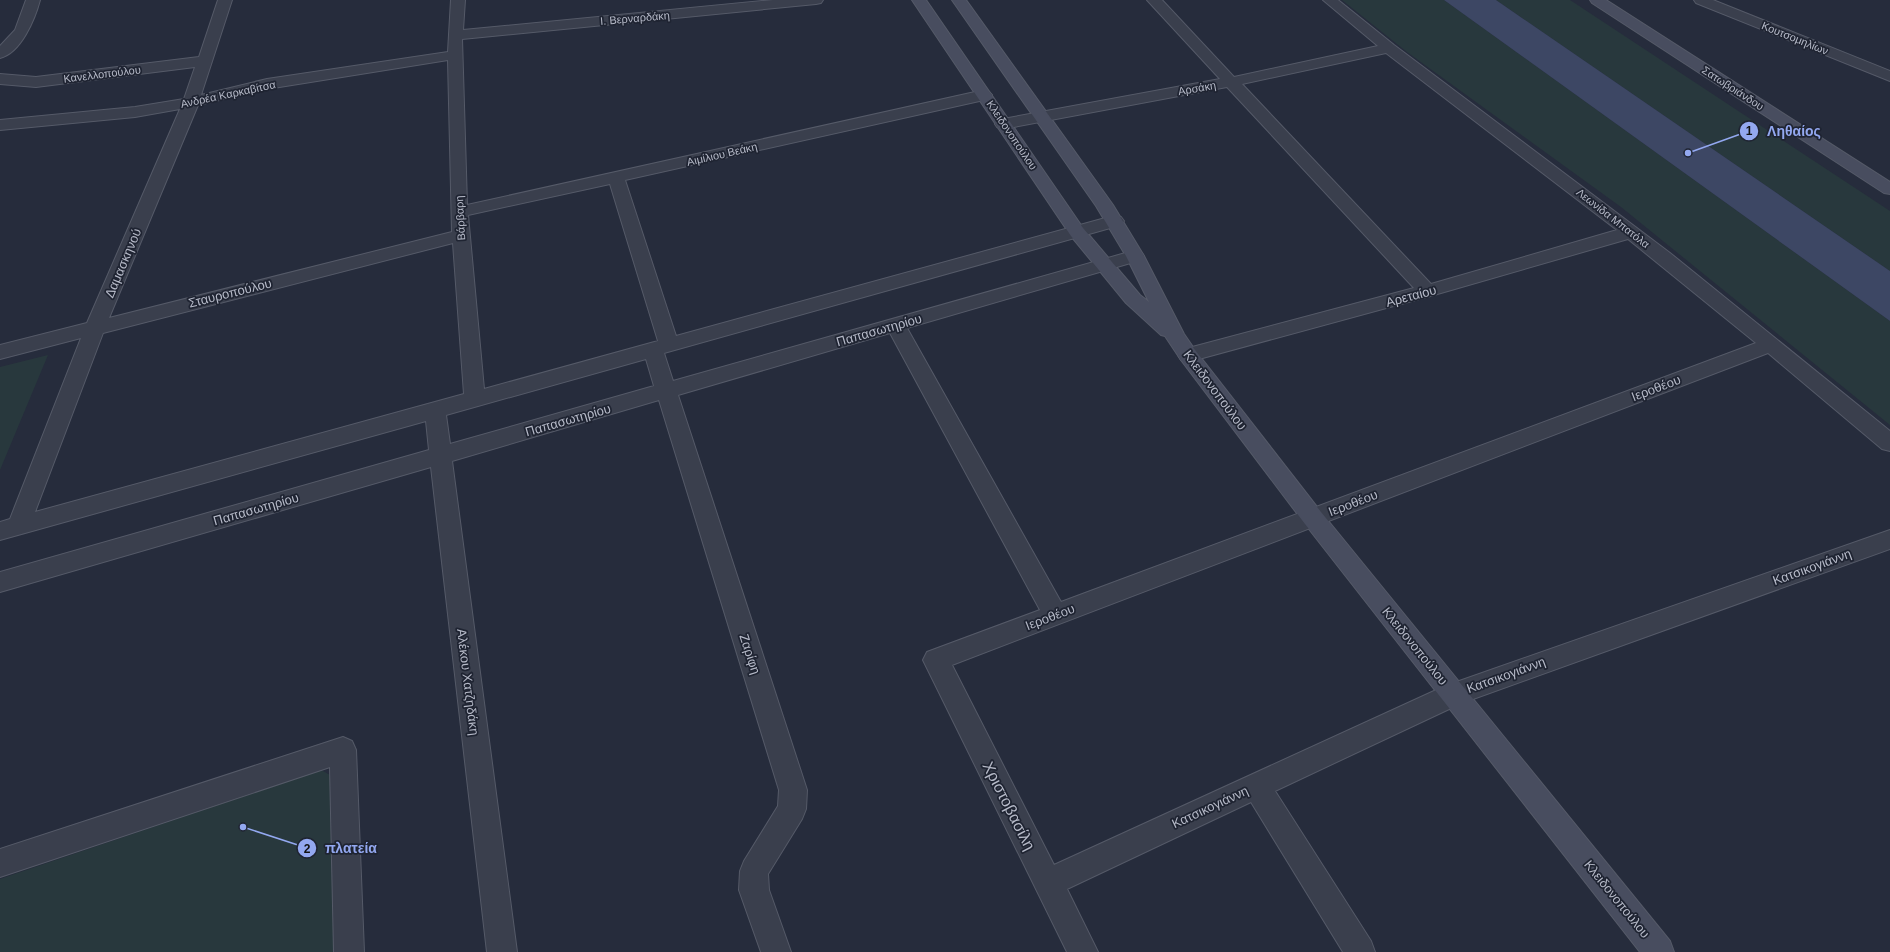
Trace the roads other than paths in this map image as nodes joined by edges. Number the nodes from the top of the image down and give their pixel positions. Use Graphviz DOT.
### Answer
graph roads {
  1 [pos="33,0"];
  2 [pos="225,0"];
  3 [pos="458,0"];
  4 [pos="816,0"];
  5 [pos="919,0"];
  6 [pos="959,0"];
  7 [pos="1154,0"];
  8 [pos="1330,0"];
  9 [pos="1597,0"];
  10 [pos="1701,0"];
  11 [pos="455,35"];
  12 [pos="1389,48"];
  13 [pos="0,54"];
  14 [pos="455,55"];
  15 [pos="204,61"];
  16 [pos="1890,76"];
  17 [pos="0,79"];
  18 [pos="1231,82"];
  19 [pos="984,95"];
  20 [pos="191,102"];
  21 [pos="1042,116"];
  22 [pos="1003,124"];
  23 [pos="0,125"];
  24 [pos="616,177"];
  25 [pos="1890,189"];
  26 [pos="459,212"];
  27 [pos="1114,221"];
  28 [pos="1077,232"];
  29 [pos="1632,232"];
  30 [pos="460,236"];
  31 [pos="1135,256"];
  32 [pos="1103,265"];
  33 [pos="1427,291"];
  34 [pos="895,325"];
  35 [pos="96,326"];
  36 [pos="1181,345"];
  37 [pos="1770,345"];
  38 [pos="661,348"];
  39 [pos="0,352"];
  40 [pos="666,392"];
  41 [pos="475,400"];
  42 [pos="435,411"];
  43 [pos="1890,443"];
  44 [pos="440,457"];
  45 [pos="1312,518"];
  46 [pos="19,525"];
  47 [pos="0,531"];
  48 [pos="1890,539"];
  49 [pos="0,582"];
  50 [pos="1056,615"];
  51 [pos="936,660"];
  52 [pos="1454,694"];
  53 [pos="1256,786"];
  54 [pos="0,863"];
  55 [pos="1048,883"];
  56 [pos="349,952"];
  57 [pos="502,952"];
  58 [pos="776,952"];
  59 [pos="1083,952"];
  60 [pos="1360,952"];
  61 [pos="1659,952"];
  1 -- 13 [label="street"];
  2 -- 15 [label="street, Δαμασκηνού"];
  3 -- 11 [label="street, Βάρβαρη"];
  4 -- 11 [label="street, Ι. Βερναρδάκη"];
  5 -- 19 [label="street, Κλειδονοπούλου"];
  6 -- 21 [label="street, Κλειδονοπούλου"];
  7 -- 18 [label="street"];
  8 -- 12 [label="street, Λεωνίδα Μπατόλα"];
  9 -- 25 [label="street, Σατωβριάνδου"];
  10 -- 16 [label="street, Κουτσομηλίων"];
  11 -- 14 [label="street, Βάρβαρη"];
  12 -- 18 [label="street, Αρσάκη"];
  12 -- 29 [label="street, Λεωνίδα Μπατόλα"];
  14 -- 20 [label="street, Ανδρέα Καρκαβίτσα"];
  14 -- 26 [label="street, Βάρβαρη"];
  15 -- 17 [label="street, Κανελλοπούλου"];
  15 -- 20 [label="street, Δαμασκηνού"];
  18 -- 21 [label="street, Αρσάκη"];
  18 -- 33 [label="street"];
  19 -- 22 [label="street, Κλειδονοπούλου"];
  19 -- 24 [label="street, Αιμίλιου Βεάκη"];
  20 -- 23 [label="street, Ανδρέα Καρκαβίτσα"];
  20 -- 35 [label="street, Δαμασκηνού"];
  21 -- 22 [label="street, Αρσάκη"];
  21 -- 27 [label="street, Κλειδονοπούλου"];
  22 -- 28 [label="street, Κλειδονοπούλου"];
  24 -- 26 [label="street, Αιμίλιου Βεάκη"];
  24 -- 38 [label="street, Ζαρίφη"];
  26 -- 30 [label="street, Βάρβαρη"];
  27 -- 28 [label="street"];
  27 -- 31 [label="street, Κλειδονοπούλου"];
  28 -- 32 [label="street, Κλειδονοπούλου"];
  28 -- 38 [label="street"];
  29 -- 33 [label="street, Αρεταίου"];
  29 -- 37 [label="street, Λεωνίδα Μπατόλα"];
  30 -- 35 [label="street, Σταυροπούλου"];
  30 -- 41 [label="street, Βάρβαρη"];
  31 -- 32 [label="street, Παπασωτηρίου"];
  31 -- 36 [label="street, Κλειδονοπούλου"];
  32 -- 34 [label="street, Παπασωτηρίου"];
  32 -- 36 [label="street, Κλειδονοπούλου"];
  33 -- 36 [label="street, Αρεταίου"];
  34 -- 40 [label="street, Παπασωτηρίου"];
  34 -- 50 [label="street"];
  35 -- 39 [label="street, Σταυροπούλου"];
  35 -- 46 [label="street, Δαμασκηνού"];
  36 -- 45 [label="street, Κλειδονοπούλου"];
  37 -- 43 [label="street, Λεωνίδα Μπατόλα"];
  37 -- 45 [label="street, Ιεροθέου"];
  38 -- 40 [label="street, Ζαρίφη"];
  38 -- 41 [label="street"];
  40 -- 44 [label="street, Παπασωτηρίου"];
  40 -- 58 [label="street, Ζαρίφη"];
  41 -- 42 [label="street"];
  42 -- 44 [label="street, Αλέκου Χατζηδάκη"];
  42 -- 46 [label="street"];
  44 -- 49 [label="street, Παπασωτηρίου"];
  44 -- 57 [label="street, Αλέκου Χατζηδάκη"];
  45 -- 50 [label="street, Ιεροθέου"];
  45 -- 52 [label="street, Κλειδονοπούλου"];
  46 -- 47 [label="street"];
  48 -- 52 [label="street, Κατσικογιάννη"];
  50 -- 51 [label="street, Ιεροθέου"];
  51 -- 55 [label="street, Χριστοβασίλη"];
  52 -- 53 [label="street, Κατσικογιάννη"];
  52 -- 61 [label="street, Κλειδονοπούλου"];
  53 -- 55 [label="street, Κατσικογιάννη"];
  53 -- 60 [label="street"];
  54 -- 56 [label="street"];
  55 -- 59 [label="street, Χριστοβασίλη"];
}
